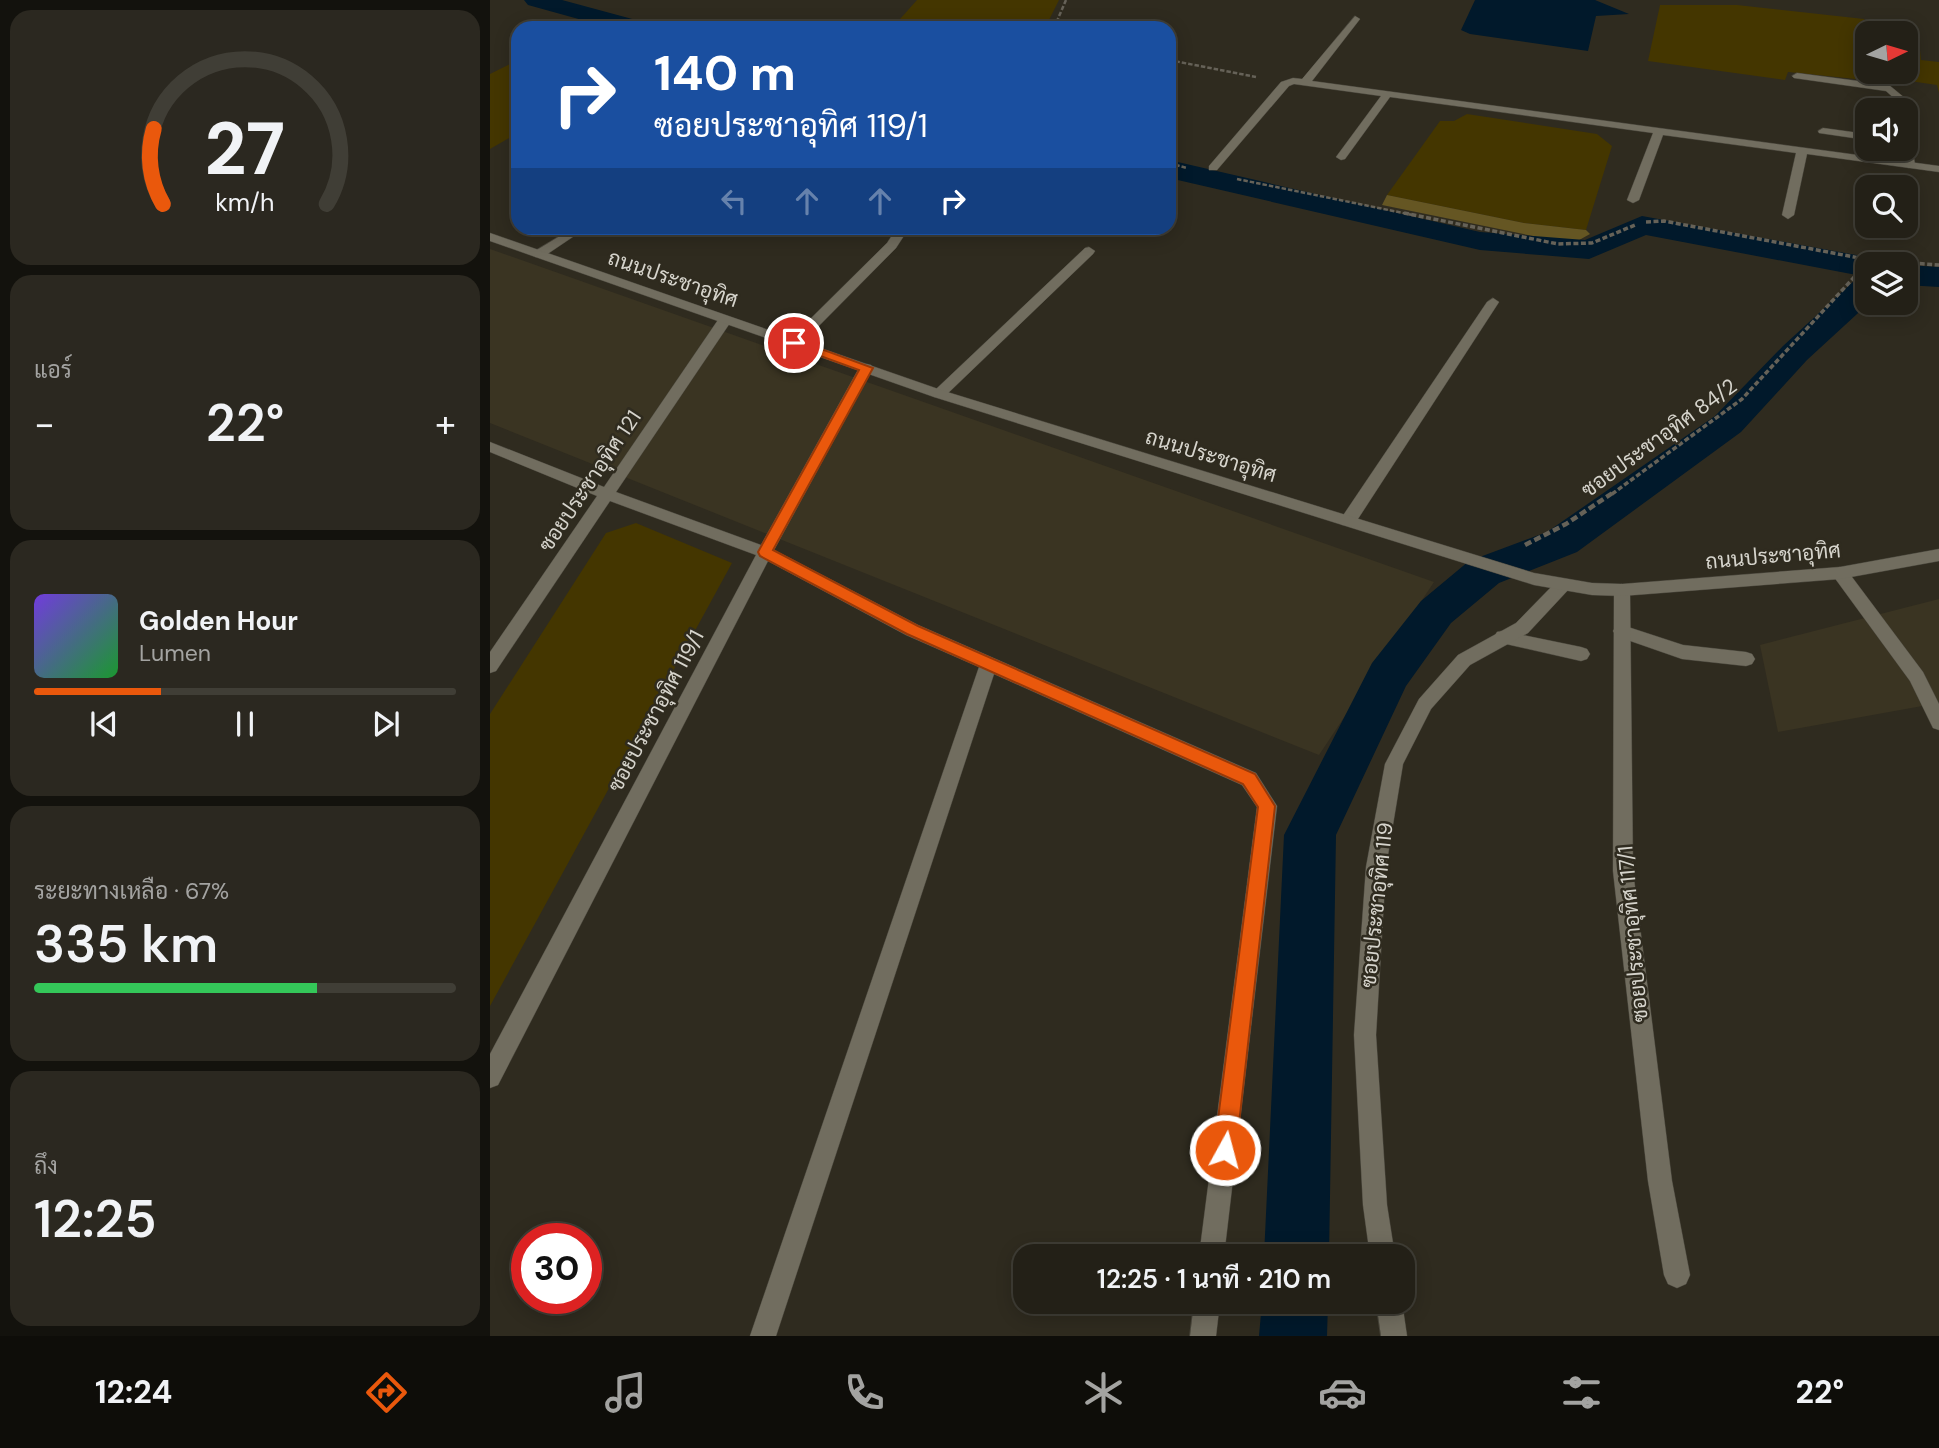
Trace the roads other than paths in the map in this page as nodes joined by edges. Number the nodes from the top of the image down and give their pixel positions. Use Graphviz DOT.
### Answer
graph roads {
  1 [pos="1355,19"];
  2 [pos="1797,76"];
  3 [pos="1306,81"];
  4 [pos="1387,95"];
  5 [pos="1900,98"];
  6 [pos="1659,131"];
  7 [pos="1823,131"];
  8 [pos="1855,135"];
  9 [pos="1802,151"];
  10 [pos="1341,157"];
  11 [pos="1908,161"];
  12 [pos="1909,165"];
  13 [pos="1213,168"];
  14 [pos="1939,169"];
  15 [pos="1633,200"];
  16 [pos="1788,215"];
  17 [pos="569,235"];
  18 [pos="898,235"];
  19 [pos="490,237"];
  20 [pos="1089,251"];
  21 [pos="539,254"];
  22 [pos="1493,302"];
  23 [pos="724,320"];
  24 [pos="794,343"];
  25 [pos="866,368"];
  26 [pos="939,394"];
  27 [pos="490,447"];
  28 [pos="606,494"];
  29 [pos="1348,521"];
  30 [pos="765,552"];
  31 [pos="1939,555"];
  32 [pos="1840,573"];
  33 [pos="1563,584"];
  34 [pos="1622,590"];
  35 [pos="1622,631"];
  36 [pos="1503,637"];
  37 [pos="1581,654"];
  38 [pos="1746,659"];
  39 [pos="988,665"];
  40 [pos="490,666"];
  41 [pos="1939,723"];
  42 [pos="490,1077"];
  43 [pos="1213,1244"];
  44 [pos="1380,1244"];
  45 [pos="1677,1275"];
  46 [pos="1206,1314"];
  47 [pos="1391,1314"];
  48 [pos="763,1336"];
  49 [pos="1203,1336"];
  50 [pos="1394,1336"];
  1 -- 3 [label="street"];
  2 -- 5 [label="street"];
  3 -- 4 [label="street"];
  3 -- 13 [label="street"];
  4 -- 6 [label="street"];
  4 -- 10 [label="street"];
  6 -- 9 [label="street"];
  6 -- 15 [label="street"];
  7 -- 8 [label="street"];
  9 -- 12 [label="street"];
  9 -- 16 [label="street"];
  11 -- 12 [label="street"];
  12 -- 14 [label="street"];
  17 -- 21 [label="street"];
  18 -- 24 [label="street"];
  19 -- 21 [label="street, ถนนประชาอุทิศ"];
  20 -- 26 [label="street"];
  21 -- 23 [label="street, ถนนประชาอุทิศ"];
  22 -- 29 [label="street"];
  23 -- 24 [label="street, ถนนประชาอุทิศ"];
  23 -- 28 [label="street, ซอยประชาอุทิศ 121"];
  24 -- 25 [label="street, ถนนประชาอุทิศ"];
  25 -- 26 [label="street, ถนนประชาอุทิศ"];
  25 -- 30 [label="street, ซอยประชาอุทิศ 119/1"];
  26 -- 29 [label="street, ถนนประชาอุทิศ"];
  27 -- 28 [label="street"];
  28 -- 30 [label="street"];
  28 -- 40 [label="street, ซอยประชาอุทิศ 121"];
  29 -- 33 [label="street, ถนนประชาอุทิศ"];
  30 -- 39 [label="street"];
  30 -- 42 [label="street, ซอยประชาอุทิศ 119/1"];
  31 -- 32 [label="street, ถนนประชาอุทิศ"];
  32 -- 34 [label="street, ถนนประชาอุทิศ"];
  32 -- 41 [label="street"];
  33 -- 34 [label="street, ถนนประชาอุทิศ"];
  33 -- 36 [label="street, ซอยประชาอุทิศ 119"];
  34 -- 35 [label="street, ซอยประชาอุทิศ 117/1"];
  35 -- 38 [label="street"];
  35 -- 45 [label="street, ซอยประชาอุทิศ 117/1"];
  36 -- 37 [label="street"];
  36 -- 44 [label="street, ซอยประชาอุทิศ 119"];
  39 -- 43 [label="street"];
  39 -- 48 [label="street"];
  46 -- 49 [label="street"];
  47 -- 50 [label="street"];
}
